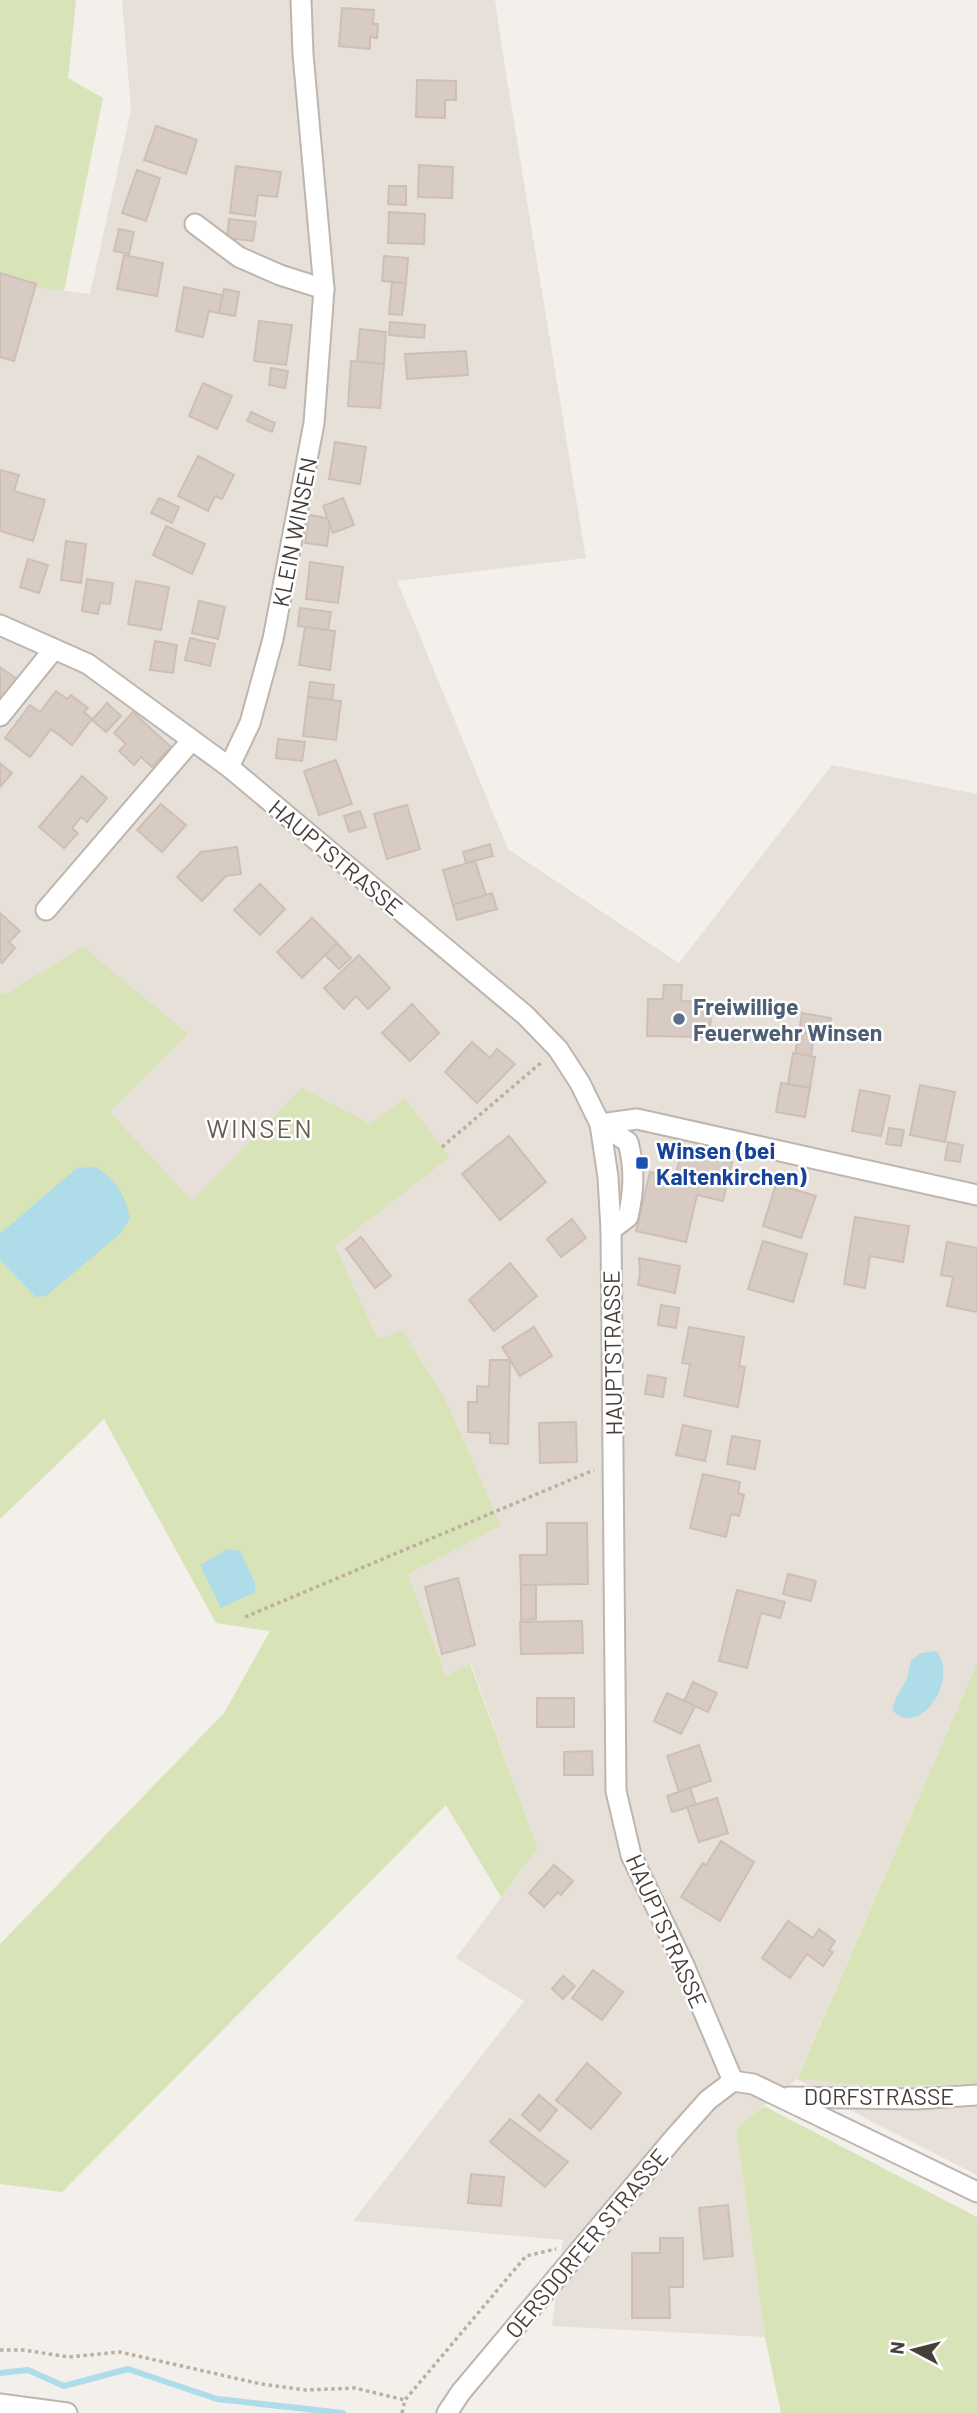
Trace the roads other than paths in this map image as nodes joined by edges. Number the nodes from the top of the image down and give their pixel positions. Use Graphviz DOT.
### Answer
graph roads {
  1 [pos="301,0"];
  2 [pos="195,224"];
  3 [pos="324,289"];
  4 [pos="0,625"];
  5 [pos="54,649"];
  6 [pos="0,716"];
  7 [pos="192,740"];
  8 [pos="229,767"];
  9 [pos="46,910"];
  10 [pos="600,1124"];
  11 [pos="977,1195"];
  12 [pos="611,1230"];
  13 [pos="733,2081"];
  14 [pos="977,2095"];
  15 [pos="780,2096"];
  16 [pos="977,2192"];
  17 [pos="0,2404"];
  18 [pos="67,2413"];
  19 [pos="447,2413"];
  1 -- 3 [label="street, KLEIN WINSEN"];
  2 -- 3 [label="street"];
  3 -- 8 [label="street, KLEIN WINSEN"];
  4 -- 5 [label="street, HAUPTSTRASSE"];
  5 -- 6 [label="street"];
  5 -- 7 [label="street, HAUPTSTRASSE"];
  7 -- 8 [label="street, HAUPTSTRASSE"];
  7 -- 9 [label="street"];
  8 -- 10 [label="street, HAUPTSTRASSE"];
  10 -- 11 [label="street"];
  10 -- 12 [label="street, HAUPTSTRASSE"];
  10 -- 12 [label="street"];
  12 -- 13 [label="street, HAUPTSTRASSE"];
  13 -- 15 [label="street"];
  13 -- 19 [label="street, OERSDORFER STRASSE"];
  14 -- 15 [label="street, DORFSTRASSE"];
  15 -- 16 [label="street"];
  17 -- 18 [label="street"];
}
